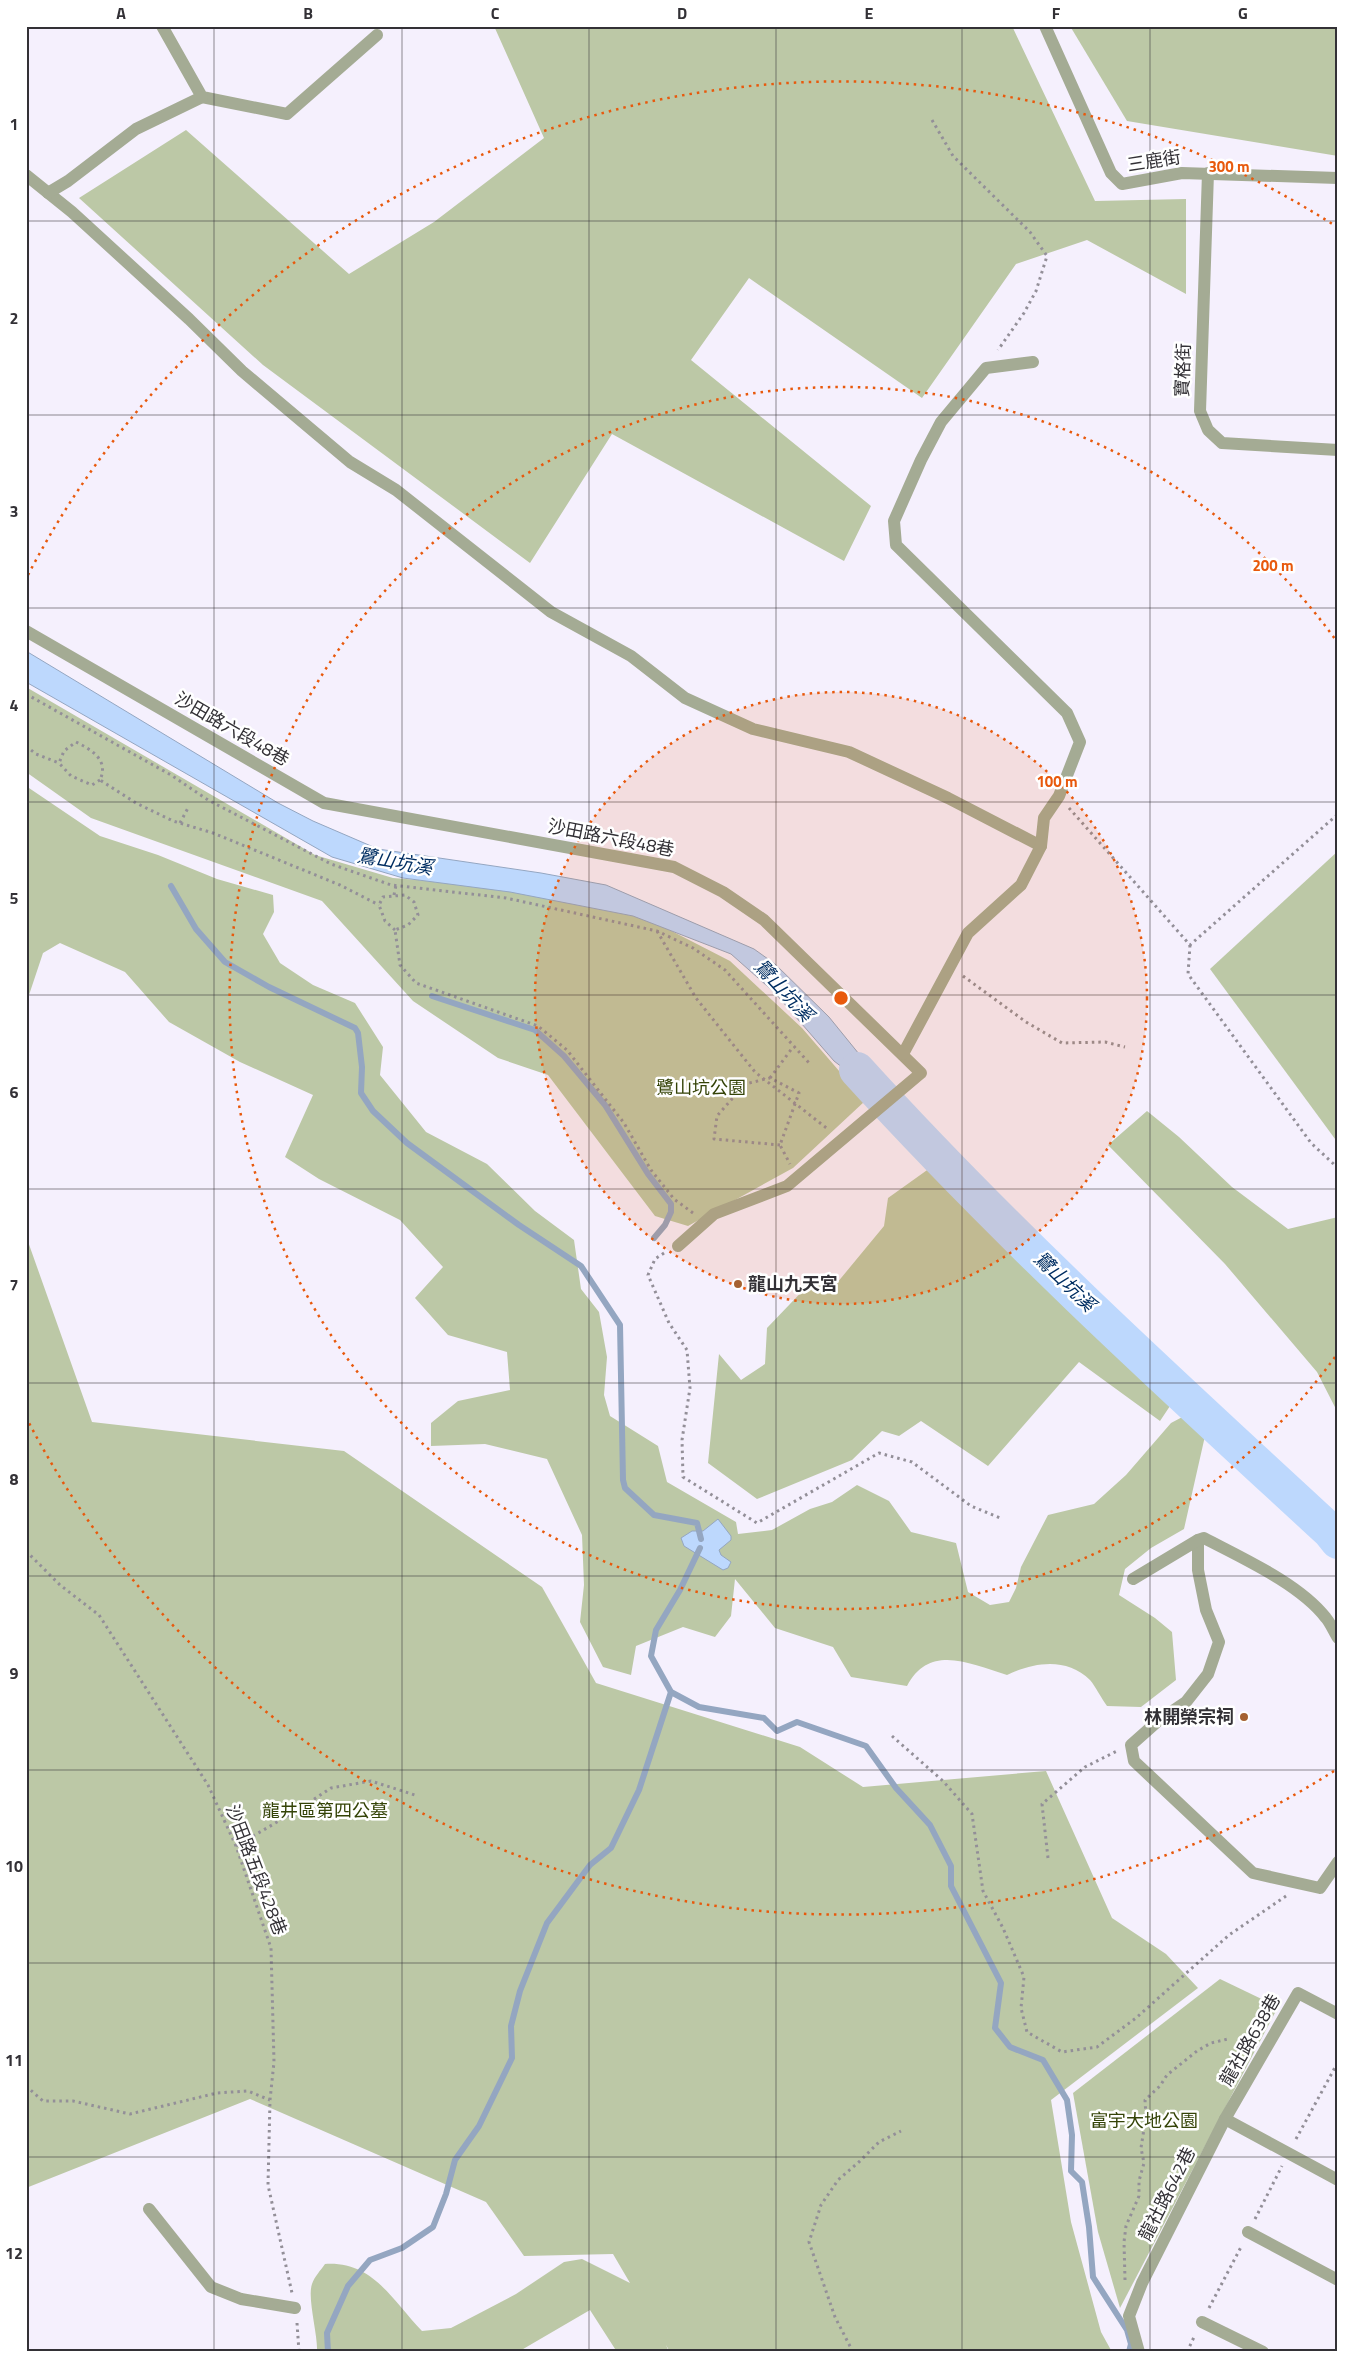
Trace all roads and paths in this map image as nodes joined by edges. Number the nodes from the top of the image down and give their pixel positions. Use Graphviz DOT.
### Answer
graph roads {
  1 [pos="162,26"];
  2 [pos="1045,26"];
  3 [pos="377,35"];
  4 [pos="202,97"];
  5 [pos="932,120"];
  6 [pos="1208,174"];
  7 [pos="26,175"];
  8 [pos="1338,178"];
  9 [pos="48,193"];
  10 [pos="996,353"];
  11 [pos="1033,362"];
  12 [pos="1338,450"];
  13 [pos="26,630"];
  14 [pos="26,694"];
  15 [pos="26,746"];
  16 [pos="59,763"];
  17 [pos="100,780"];
  18 [pos="1059,796"];
  19 [pos="188,808"];
  20 [pos="1338,814"];
  21 [pos="180,823"];
  22 [pos="1041,846"];
  23 [pos="396,885"];
  24 [pos="394,895"];
  25 [pos="379,905"];
  26 [pos="395,930"];
  27 [pos="658,931"];
  28 [pos="1190,945"];
  29 [pos="950,966"];
  30 [pos="793,1047"];
  31 [pos="1125,1047"];
  32 [pos="903,1054"];
  33 [pos="810,1064"];
  34 [pos="770,1078"];
  35 [pos="841,1140"];
  36 [pos="780,1145"];
  37 [pos="1338,1168"];
  38 [pos="798,1178"];
  39 [pos="705,1222"];
  40 [pos="678,1246"];
  41 [pos="1000,1518"];
  42 [pos="1198,1540"];
  43 [pos="26,1551"];
  44 [pos="1134,1580"];
  45 [pos="1338,1638"];
  46 [pos="892,1736"];
  47 [pos="1131,1745"];
  48 [pos="418,1796"];
  49 [pos="236,1846"];
  50 [pos="1048,1858"];
  51 [pos="1338,1862"];
  52 [pos="1302,1884"];
  53 [pos="1338,2014"];
  54 [pos="1228,2039"];
  55 [pos="26,2086"];
  56 [pos="270,2100"];
  57 [pos="1225,2118"];
  58 [pos="901,2131"];
  59 [pos="1338,2180"];
  60 [pos="149,2208"];
  61 [pos="1248,2232"];
  62 [pos="1338,2280"];
  63 [pos="1135,2301"];
  64 [pos="296,2308"];
  65 [pos="1202,2322"];
  66 [pos="299,2352"];
  67 [pos="853,2352"];
  68 [pos="1138,2352"];
  69 [pos="1187,2352"];
  70 [pos="1263,2352"];
  1 -- 4 [label="street"];
  2 -- 6 [label="street, 三鹿街"];
  3 -- 4 [label="street"];
  4 -- 9 [label="street"];
  5 -- 10 [label="path"];
  6 -- 8 [label="street, 三鹿街"];
  6 -- 12 [label="street, 寶格街"];
  7 -- 9 [label="street"];
  9 -- 22 [label="street"];
  11 -- 18 [label="street"];
  13 -- 32 [label="street, 沙田路六段48巷"];
  14 -- 23 [label="path"];
  15 -- 16 [label="path"];
  16 -- 17 [label="path"];
  16 -- 17 [label="path"];
  17 -- 21 [label="path"];
  18 -- 22 [label="street"];
  18 -- 28 [label="path"];
  19 -- 21 [label="path"];
  20 -- 28 [label="path"];
  21 -- 25 [label="path"];
  22 -- 29 [label="street"];
  23 -- 24 [label="path"];
  23 -- 27 [label="path"];
  24 -- 25 [label="path"];
  24 -- 26 [label="path"];
  25 -- 26 [label="path"];
  26 -- 39 [label="path"];
  27 -- 30 [label="path"];
  27 -- 35 [label="path"];
  28 -- 37 [label="path"];
  29 -- 31 [label="path"];
  29 -- 32 [label="street"];
  30 -- 33 [label="path"];
  30 -- 34 [label="path"];
  32 -- 35 [label="street, 沙田路六段48巷"];
  34 -- 36 [label="path"];
  34 -- 36 [label="path"];
  35 -- 38 [label="street, 沙田路六段48巷"];
  36 -- 38 [label="path"];
  38 -- 39 [label="street, 沙田路六段48巷"];
  39 -- 40 [label="street, 沙田路六段48巷"];
  40 -- 41 [label="path"];
  42 -- 44 [label="street"];
  42 -- 45 [label="street"];
  42 -- 47 [label="street"];
  43 -- 49 [label="path, 沙田路五段428巷"];
  46 -- 52 [label="path"];
  47 -- 50 [label="path"];
  47 -- 52 [label="street"];
  48 -- 49 [label="path"];
  49 -- 56 [label="path, 沙田路五段428巷"];
  51 -- 52 [label="street"];
  53 -- 57 [label="street, 龍社路638巷"];
  54 -- 63 [label="path"];
  55 -- 56 [label="path"];
  56 -- 64 [label="path, 沙田路五段428巷"];
  57 -- 59 [label="street"];
  57 -- 63 [label="street, 龍社路642巷"];
  58 -- 67 [label="path"];
  60 -- 64 [label="street"];
  61 -- 62 [label="street"];
  61 -- 65 [label="path"];
  63 -- 68 [label="street, 龍社路642巷"];
  64 -- 66 [label="path, 沙田路五段428巷"];
  65 -- 69 [label="path"];
  65 -- 70 [label="street"];
}
